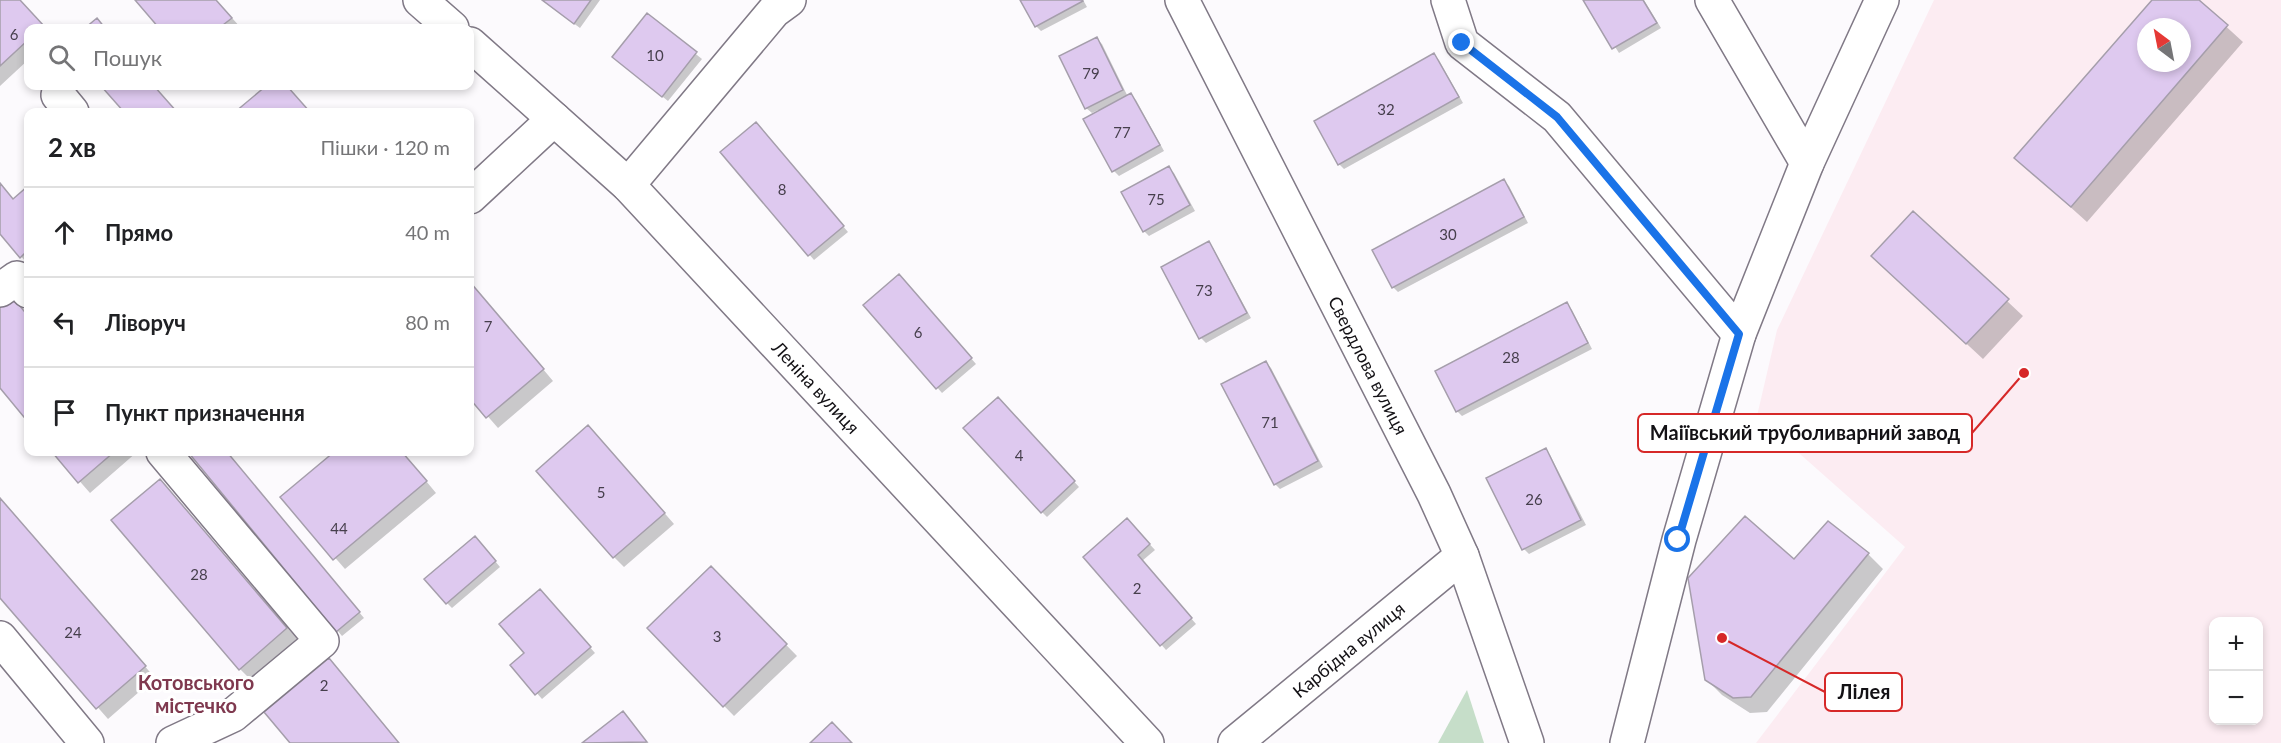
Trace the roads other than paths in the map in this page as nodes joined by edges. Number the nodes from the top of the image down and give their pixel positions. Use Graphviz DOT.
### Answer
graph roads {
  1 [pos="420,0"];
  2 [pos="789,0"];
  3 [pos="1182,0"];
  4 [pos="1448,0"];
  5 [pos="1712,0"];
  6 [pos="1882,0"];
  7 [pos="447,24"];
  8 [pos="474,48"];
  9 [pos="554,119"];
  10 [pos="1807,163"];
  11 [pos="628,185"];
  12 [pos="474,193"];
  13 [pos="1739,334"];
  14 [pos="166,456"];
  15 [pos="1462,556"];
  16 [pos="0,638"];
  17 [pos="224,734"];
  18 [pos="87,743"];
  19 [pos="173,743"];
  20 [pos="1148,743"];
  21 [pos="1235,743"];
  22 [pos="1527,743"];
  23 [pos="1627,743"];
  1 -- 7 [label="street"];
  2 -- 11 [label="street"];
  3 -- 15 [label="street, Свердлова вулиця"];
  4 -- 13 [label="street"];
  5 -- 10 [label="street"];
  6 -- 10 [label="street"];
  8 -- 9 [label="street, Леніна вулиця"];
  9 -- 11 [label="street, Леніна вулиця"];
  9 -- 12 [label="street"];
  10 -- 13 [label="street"];
  11 -- 20 [label="street, Леніна вулиця"];
  13 -- 23 [label="street"];
  14 -- 17 [label="street"];
  15 -- 21 [label="street, Карбідна вулиця"];
  15 -- 22 [label="street, Свердлова вулиця"];
  16 -- 18 [label="street"];
  17 -- 19 [label="street"];
}
